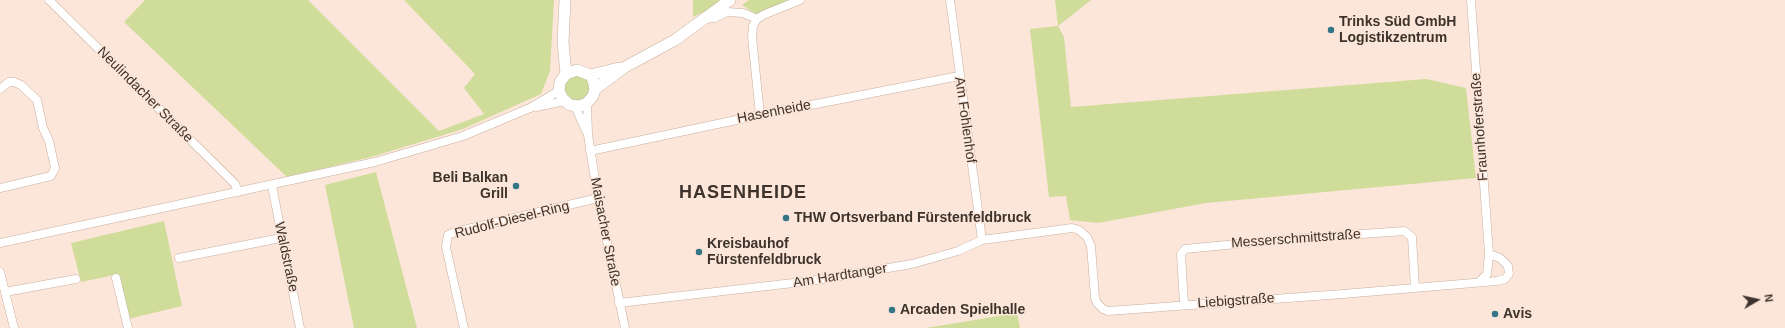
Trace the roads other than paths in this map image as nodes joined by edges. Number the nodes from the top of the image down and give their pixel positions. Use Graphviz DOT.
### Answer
graph roads {
  1 [pos="49,0"];
  2 [pos="565,0"];
  3 [pos="730,0"];
  4 [pos="800,0"];
  5 [pos="950,0"];
  6 [pos="1471,0"];
  7 [pos="706,19"];
  8 [pos="757,19"];
  9 [pos="563,42"];
  10 [pos="625,67"];
  11 [pos="579,70"];
  12 [pos="566,74"];
  13 [pos="590,75"];
  14 [pos="959,76"];
  15 [pos="0,89"];
  16 [pos="595,89"];
  17 [pos="562,96"];
  18 [pos="587,103"];
  19 [pos="575,106"];
  20 [pos="760,115"];
  21 [pos="588,135"];
  22 [pos="590,151"];
  23 [pos="272,186"];
  24 [pos="0,188"];
  25 [pos="238,192"];
  26 [pos="598,198"];
  27 [pos="1057,230"];
  28 [pos="281,238"];
  29 [pos="982,240"];
  30 [pos="0,243"];
  31 [pos="1490,254"];
  32 [pos="179,258"];
  33 [pos="0,272"];
  34 [pos="116,278"];
  35 [pos="76,279"];
  36 [pos="1479,282"];
  37 [pos="1415,288"];
  38 [pos="5,292"];
  39 [pos="619,303"];
  40 [pos="1184,304"];
  41 [pos="14,328"];
  42 [pos="128,328"];
  43 [pos="300,328"];
  44 [pos="464,328"];
  45 [pos="625,328"];
  1 -- 25 [label="street, Neulindacher Straße"];
  2 -- 9 [label="main road"];
  3 -- 7 [label="main road"];
  4 -- 8 [label="street"];
  5 -- 14 [label="street, Am Fohlenhof"];
  6 -- 31 [label="street, Fraunhoferstraße"];
  7 -- 8 [label="street"];
  7 -- 10 [label="main road"];
  8 -- 20 [label="street"];
  9 -- 11 [label="main road"];
  9 -- 12 [label="main road"];
  10 -- 13 [label="main road"];
  10 -- 16 [label="main road"];
  11 -- 12 [label="main road"];
  11 -- 13 [label="main road"];
  12 -- 17 [label="main road"];
  13 -- 16 [label="main road"];
  14 -- 20 [label="street, Hasenheide"];
  14 -- 29 [label="street, Am Fohlenhof"];
  15 -- 24 [label="street"];
  16 -- 18 [label="main road"];
  17 -- 19 [label="main road"];
  17 -- 23 [label="street"];
  18 -- 19 [label="main road"];
  18 -- 21 [label="street, Maisacher Straße"];
  19 -- 21 [label="street, Maisacher Straße"];
  20 -- 22 [label="street, Hasenheide"];
  21 -- 22 [label="street, Maisacher Straße"];
  22 -- 26 [label="street, Maisacher Straße"];
  23 -- 25 [label="street"];
  23 -- 28 [label="street, Waldstraße"];
  25 -- 30 [label="street"];
  26 -- 39 [label="street, Maisacher Straße"];
  26 -- 44 [label="street, Rudolf-Diesel-Ring"];
  27 -- 29 [label="street, Am Hardtanger"];
  27 -- 40 [label="street, Liebigstraße"];
  28 -- 32 [label="street"];
  28 -- 43 [label="street, Waldstraße"];
  29 -- 39 [label="street, Am Hardtanger"];
  31 -- 36 [label="street, Fraunhoferstraße"];
  31 -- 36 [label="street"];
  33 -- 38 [label="street"];
  34 -- 42 [label="street"];
  35 -- 38 [label="street"];
  36 -- 37 [label="street, Liebigstraße"];
  37 -- 40 [label="street, Liebigstraße"];
  37 -- 40 [label="street, Messerschmittstraße"];
  38 -- 41 [label="street"];
  39 -- 45 [label="street, Maisacher Straße"];
}
